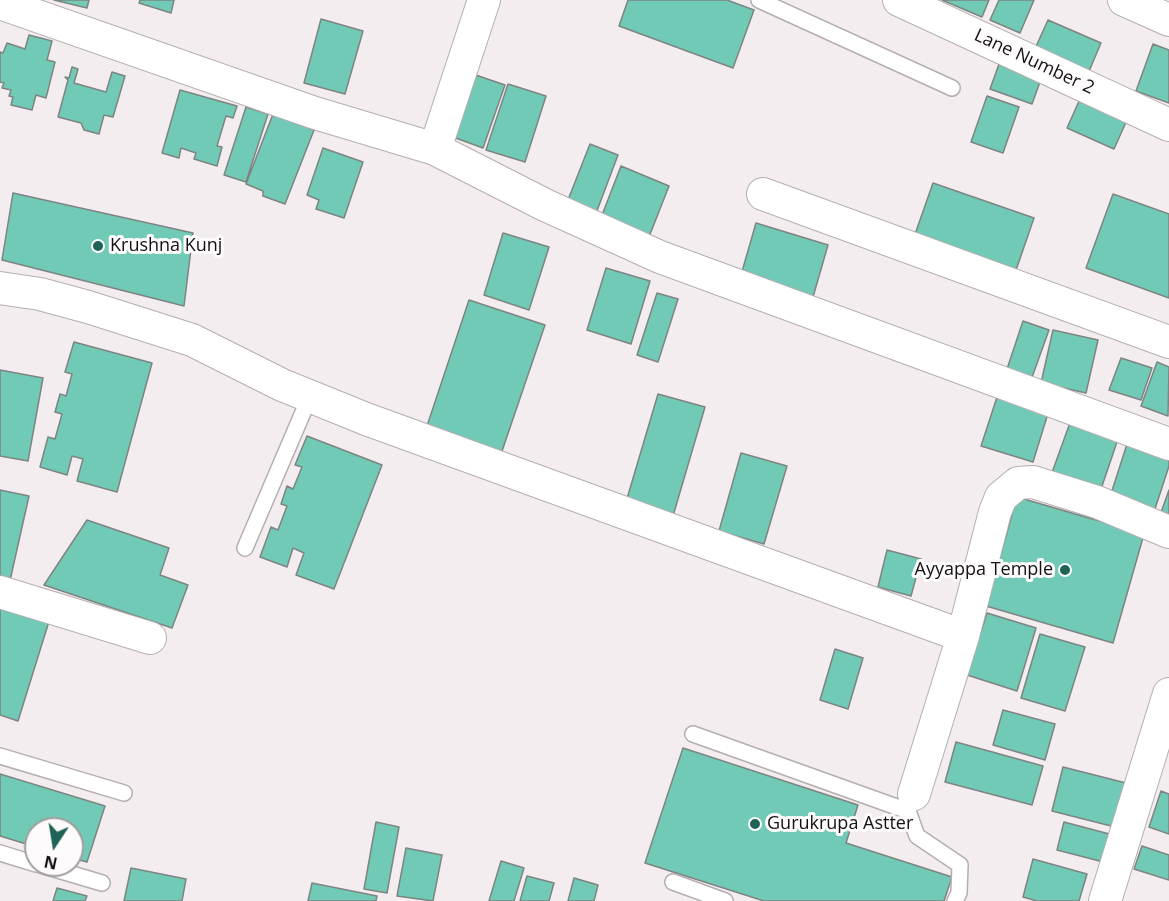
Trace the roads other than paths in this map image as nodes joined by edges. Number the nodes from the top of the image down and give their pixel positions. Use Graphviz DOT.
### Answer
graph roads {
  1 [pos="484,0"];
  2 [pos="899,0"];
  3 [pos="1124,0"];
  4 [pos="766,2"];
  5 [pos="0,3"];
  6 [pos="1169,20"];
  7 [pos="952,88"];
  8 [pos="1169,125"];
  9 [pos="435,149"];
  10 [pos="763,194"];
  11 [pos="0,288"];
  12 [pos="1169,342"];
  13 [pos="310,396"];
  14 [pos="1169,444"];
  15 [pos="1169,532"];
  16 [pos="245,548"];
  17 [pos="0,592"];
  18 [pos="963,636"];
  19 [pos="150,638"];
  20 [pos="1169,694"];
  21 [pos="693,734"];
  22 [pos="0,756"];
  23 [pos="124,793"];
  24 [pos="911,802"];
  25 [pos="0,853"];
  26 [pos="24,860"];
  27 [pos="82,877"];
  28 [pos="673,882"];
  29 [pos="102,883"];
  30 [pos="725,901"];
  31 [pos="955,901"];
  32 [pos="1105,901"];
  1 -- 9 [label="street"];
  2 -- 8 [label="street, Lane Number 2"];
  3 -- 6 [label="street"];
  4 -- 7 [label="lane"];
  5 -- 9 [label="street"];
  9 -- 14 [label="street"];
  10 -- 12 [label="street"];
  11 -- 13 [label="street"];
  13 -- 16 [label="lane"];
  13 -- 18 [label="street"];
  15 -- 18 [label="street"];
  17 -- 19 [label="street"];
  18 -- 24 [label="street"];
  20 -- 32 [label="street"];
  21 -- 24 [label="lane"];
  22 -- 23 [label="lane"];
  24 -- 31 [label="lane"];
  25 -- 26 [label="lane"];
  27 -- 29 [label="lane"];
  28 -- 30 [label="lane"];
}
